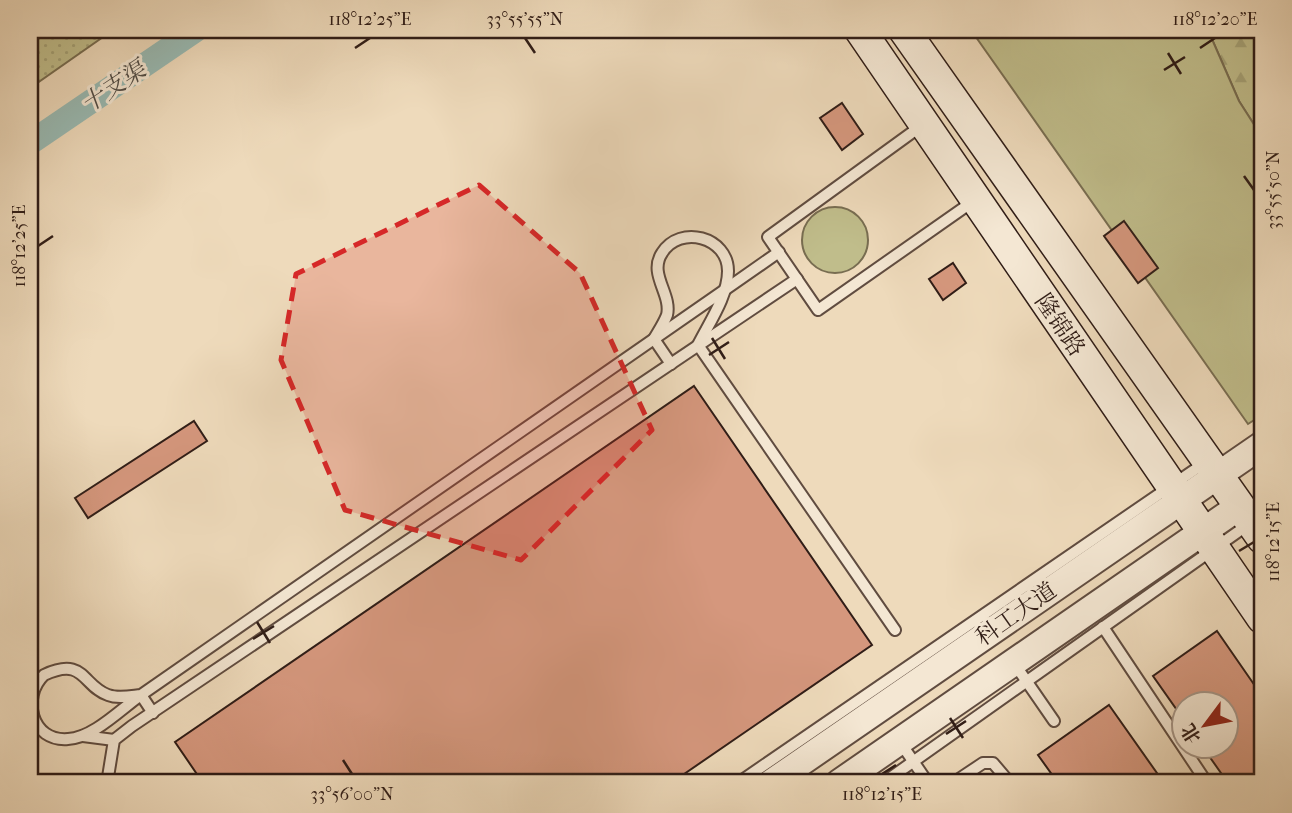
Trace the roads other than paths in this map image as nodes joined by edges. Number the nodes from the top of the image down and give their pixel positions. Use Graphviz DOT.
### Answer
graph roads {
  1 [pos="860,30"];
  2 [pos="904,30"];
  3 [pos="924,124"];
  4 [pos="975,200"];
  5 [pos="779,252"];
  6 [pos="797,279"];
  7 [pos="726,289"];
  8 [pos="654,339"];
  9 [pos="698,345"];
  10 [pos="671,364"];
  11 [pos="1262,446"];
  12 [pos="1213,468"];
  13 [pos="1174,494"];
  14 [pos="1251,522"];
  15 [pos="1207,541"];
  16 [pos="1262,618"];
  17 [pos="1103,627"];
  18 [pos="895,630"];
  19 [pos="1020,672"];
  20 [pos="141,695"];
  21 [pos="153,713"];
  22 [pos="1054,721"];
  23 [pos="83,736"];
  24 [pos="114,740"];
  25 [pos="906,752"];
  26 [pos="110,783"];
  27 [pos="738,783"];
  28 [pos="771,783"];
  29 [pos="839,783"];
  30 [pos="883,783"];
  31 [pos="928,783"];
  32 [pos="953,783"];
  33 [pos="1010,783"];
  34 [pos="1207,783"];
  1 -- 3 [label="main road, 隆锦路"];
  2 -- 12 [label="main road, 隆锦路"];
  3 -- 4 [label="main road, 隆锦路"];
  3 -- 5 [label="lane"];
  4 -- 6 [label="lane"];
  4 -- 13 [label="main road, 隆锦路"];
  5 -- 6 [label="lane"];
  5 -- 7 [label="lane"];
  6 -- 9 [label="lane"];
  7 -- 8 [label="lane"];
  7 -- 8 [label="lane"];
  7 -- 9 [label="lane"];
  8 -- 10 [label="lane"];
  8 -- 20 [label="lane"];
  9 -- 10 [label="lane"];
  9 -- 18 [label="lane"];
  10 -- 21 [label="lane"];
  11 -- 12 [label="street, 科工大道"];
  12 -- 13 [label="street, 科工大道"];
  12 -- 14 [label="main road, 隆锦路"];
  13 -- 15 [label="main road, 隆锦路"];
  13 -- 27 [label="lane"];
  13 -- 28 [label="street, 科工大道"];
  14 -- 15 [label="street, 科工大道"];
  15 -- 16 [label="main road, 隆锦路"];
  15 -- 17 [label="lane"];
  15 -- 19 [label="street, 科工大道"];
  17 -- 19 [label="lane"];
  17 -- 34 [label="lane"];
  19 -- 22 [label="lane"];
  19 -- 25 [label="street, 科工大道"];
  20 -- 21 [label="lane"];
  20 -- 23 [label="lane"];
  20 -- 23 [label="lane"];
  21 -- 24 [label="lane"];
  23 -- 24 [label="lane"];
  24 -- 26 [label="lane"];
  25 -- 29 [label="street, 科工大道"];
  25 -- 30 [label="lane"];
  25 -- 31 [label="lane"];
  32 -- 33 [label="lane"];
}
